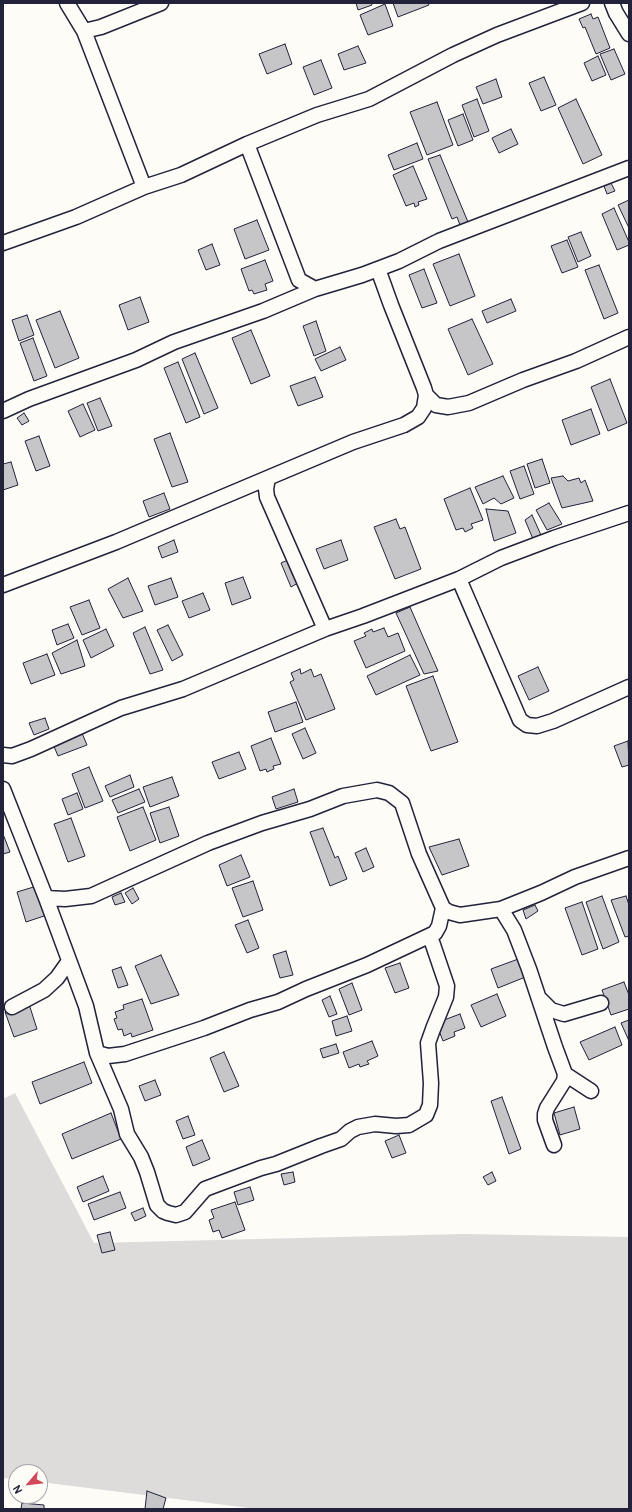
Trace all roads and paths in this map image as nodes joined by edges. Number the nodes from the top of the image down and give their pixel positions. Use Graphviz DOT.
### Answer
graph roads {
  1 [pos="67,3"];
  2 [pos="161,3"];
  3 [pos="582,3"];
  4 [pos="612,3"];
  5 [pos="84,32"];
  6 [pos="629,34"];
  7 [pos="247,144"];
  8 [pos="629,168"];
  9 [pos="144,187"];
  10 [pos="3,243"];
  11 [pos="378,269"];
  12 [pos="299,280"];
  13 [pos="315,289"];
  14 [pos="295,296"];
  15 [pos="629,337"];
  16 [pos="426,395"];
  17 [pos="3,411"];
  18 [pos="268,478"];
  19 [pos="629,513"];
  20 [pos="459,579"];
  21 [pos="3,585"];
  22 [pos="325,629"];
  23 [pos="629,687"];
  24 [pos="3,755"];
  25 [pos="3,789"];
  26 [pos="629,858"];
  27 [pos="46,898"];
  28 [pos="443,908"];
  29 [pos="501,909"];
  30 [pos="430,936"];
  31 [pos="69,961"];
  32 [pos="539,998"];
  33 [pos="601,1003"];
  34 [pos="12,1007"];
  35 [pos="97,1052"];
  36 [pos="565,1074"];
  37 [pos="591,1091"];
  38 [pos="554,1145"];
  1 -- 5 [label="street"];
  2 -- 5 [label="street"];
  3 -- 7 [label="street"];
  4 -- 6 [label="street"];
  5 -- 9 [label="street"];
  7 -- 9 [label="street"];
  7 -- 12 [label="street"];
  8 -- 11 [label="street"];
  9 -- 10 [label="street"];
  11 -- 13 [label="street"];
  11 -- 16 [label="street"];
  12 -- 13 [label="street"];
  12 -- 14 [label="street"];
  13 -- 14 [label="street"];
  14 -- 17 [label="street"];
  15 -- 16 [label="street"];
  16 -- 18 [label="street"];
  18 -- 21 [label="street"];
  18 -- 22 [label="street"];
  19 -- 20 [label="street"];
  20 -- 22 [label="street"];
  20 -- 23 [label="street"];
  22 -- 24 [label="street"];
  25 -- 27 [label="street"];
  26 -- 29 [label="street"];
  27 -- 28 [label="street"];
  27 -- 31 [label="street"];
  28 -- 29 [label="street"];
  28 -- 30 [label="street"];
  29 -- 32 [label="street"];
  30 -- 35 [label="street"];
  30 -- 35 [label="street"];
  31 -- 34 [label="street"];
  31 -- 35 [label="street"];
  32 -- 33 [label="street"];
  32 -- 36 [label="street"];
  36 -- 37 [label="street"];
  36 -- 38 [label="street"];
}
